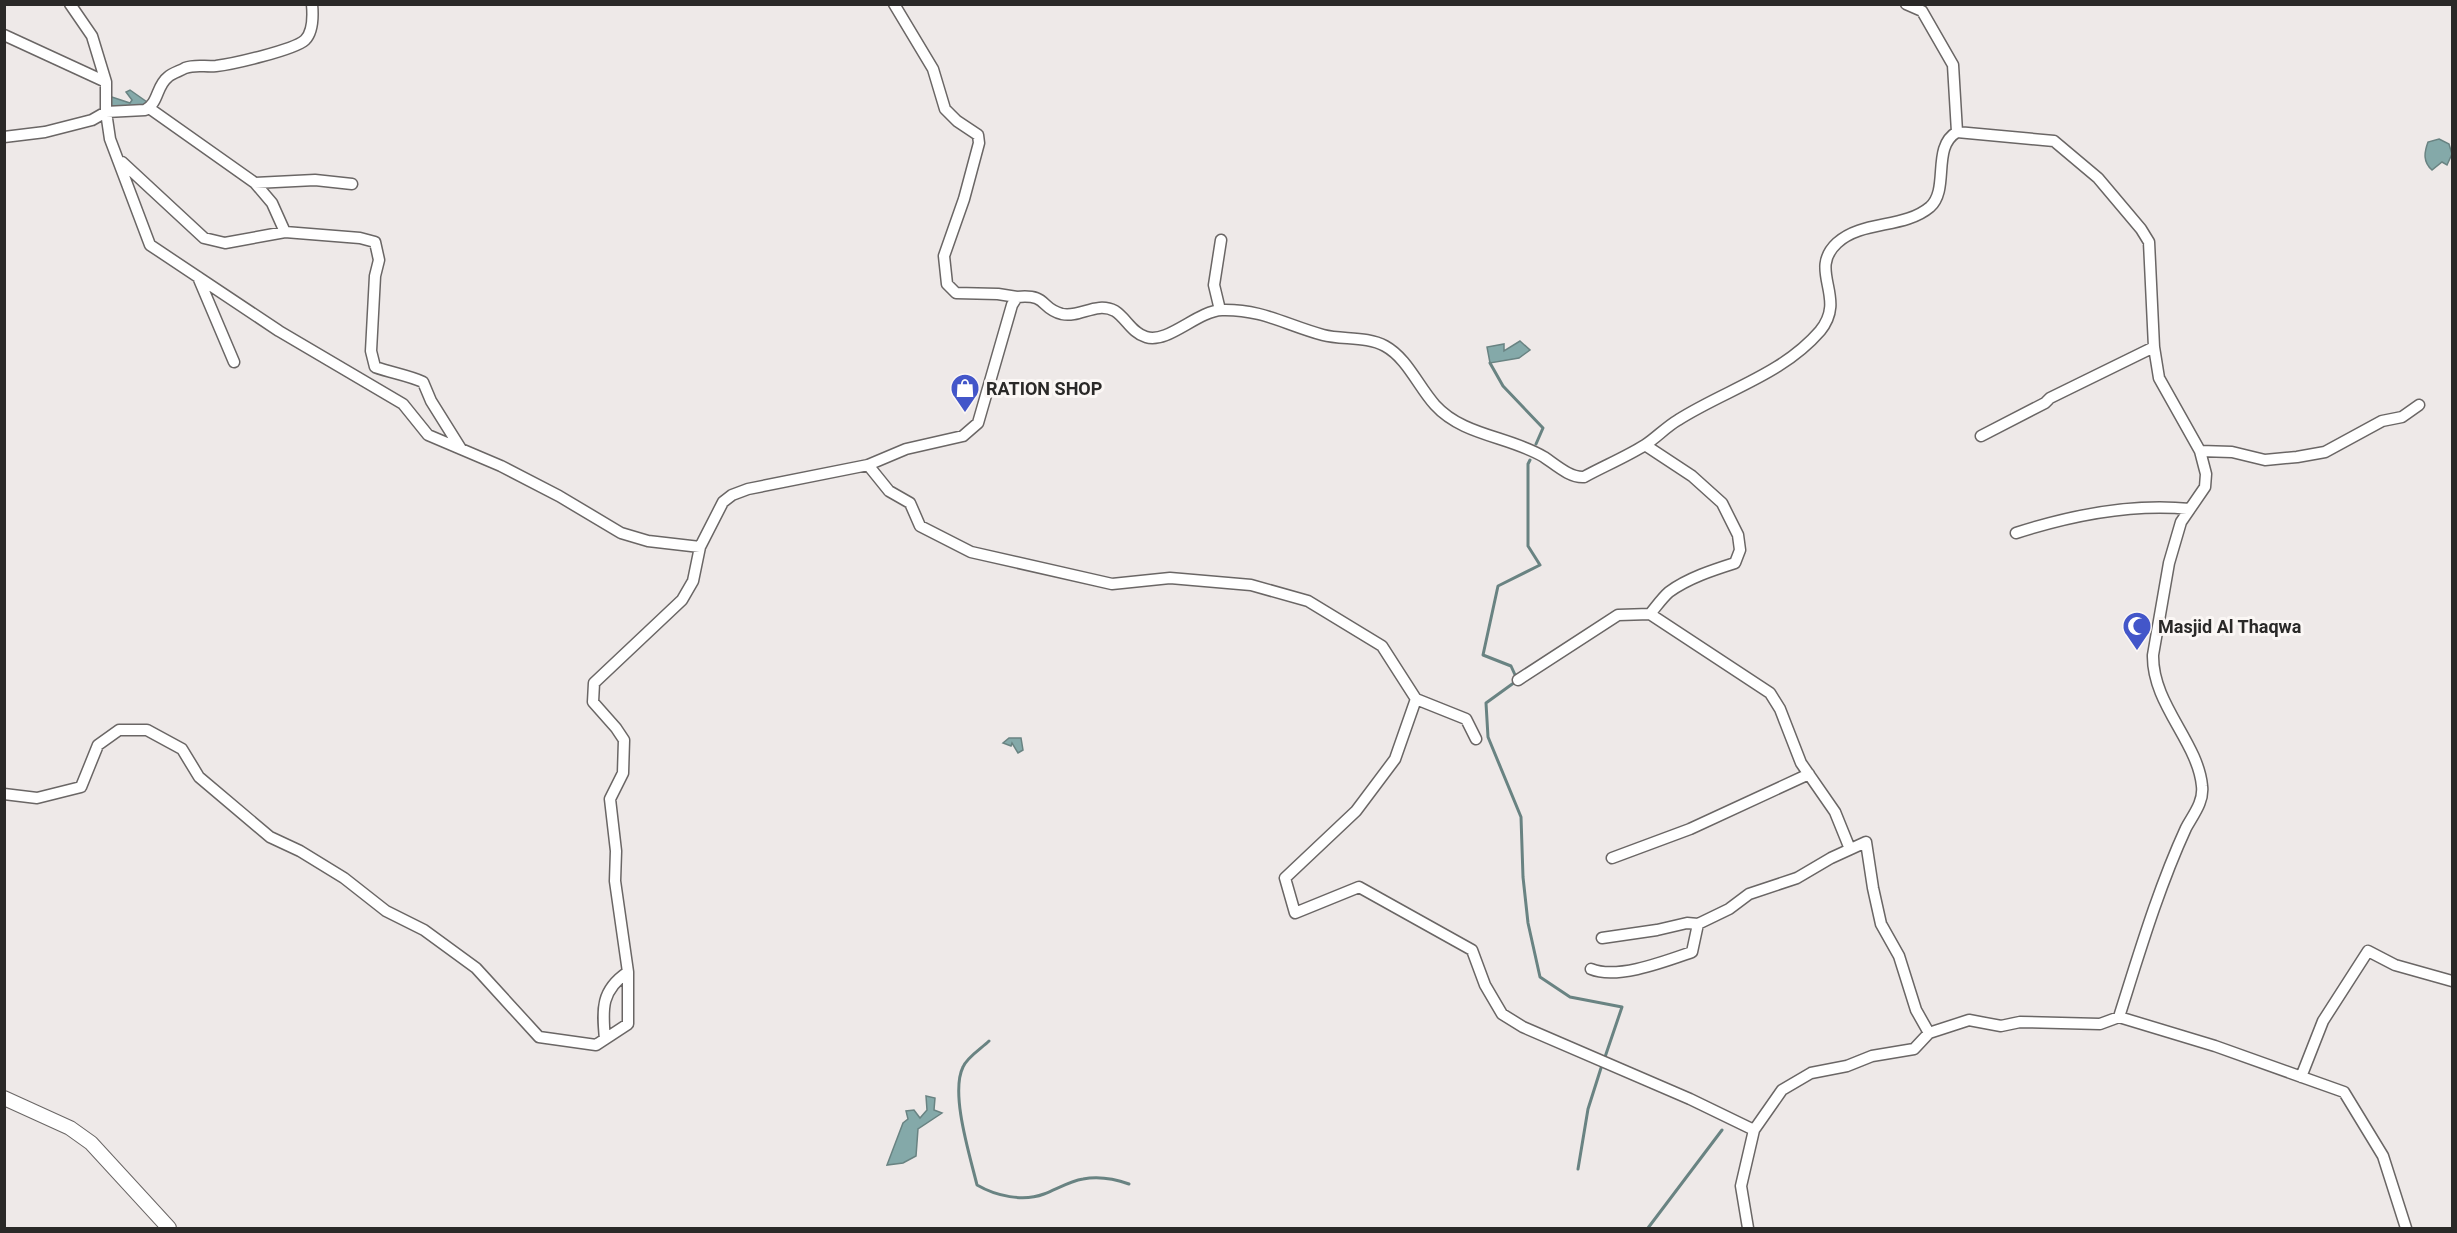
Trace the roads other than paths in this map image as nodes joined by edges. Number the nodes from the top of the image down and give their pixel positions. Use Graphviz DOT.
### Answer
graph roads {
  1 [pos="70,4"];
  2 [pos="312,4"];
  3 [pos="894,4"];
  4 [pos="1906,4"];
  5 [pos="4,35"];
  6 [pos="106,82"];
  7 [pos="149,108"];
  8 [pos="106,112"];
  9 [pos="1957,132"];
  10 [pos="4,137"];
  11 [pos="120,159"];
  12 [pos="255,183"];
  13 [pos="352,184"];
  14 [pos="285,232"];
  15 [pos="1221,240"];
  16 [pos="198,277"];
  17 [pos="1017,297"];
  18 [pos="1220,310"];
  19 [pos="2154,347"];
  20 [pos="234,362"];
  21 [pos="2419,405"];
  22 [pos="1981,436"];
  23 [pos="1645,445"];
  24 [pos="461,449"];
  25 [pos="2200,451"];
  26 [pos="868,465"];
  27 [pos="2190,509"];
  28 [pos="2016,532"];
  29 [pos="700,547"];
  30 [pos="1650,614"];
  31 [pos="1518,680"];
  32 [pos="1416,699"];
  33 [pos="1476,739"];
  34 [pos="1809,774"];
  35 [pos="4,794"];
  36 [pos="1850,849"];
  37 [pos="1612,858"];
  38 [pos="1698,924"];
  39 [pos="1602,938"];
  40 [pos="1591,969"];
  41 [pos="628,972"];
  42 [pos="2452,981"];
  43 [pos="2119,1017"];
  44 [pos="1929,1033"];
  45 [pos="605,1039"];
  46 [pos="2301,1077"];
  47 [pos="4,1098"];
  48 [pos="1754,1130"];
  49 [pos="169,1228"];
  50 [pos="1748,1228"];
  51 [pos="2406,1228"];
  1 -- 6 [label="street"];
  2 -- 7 [label="street"];
  3 -- 17 [label="street"];
  4 -- 9 [label="street"];
  5 -- 6 [label="street"];
  6 -- 8 [label="street"];
  7 -- 8 [label="street"];
  7 -- 12 [label="street"];
  8 -- 10 [label="street"];
  8 -- 11 [label="street"];
  9 -- 19 [label="street"];
  9 -- 23 [label="street"];
  11 -- 14 [label="street"];
  11 -- 16 [label="street"];
  12 -- 13 [label="street"];
  12 -- 14 [label="street"];
  14 -- 24 [label="street"];
  15 -- 18 [label="street"];
  16 -- 20 [label="street"];
  16 -- 24 [label="street"];
  17 -- 18 [label="street"];
  17 -- 26 [label="street"];
  18 -- 23 [label="street"];
  19 -- 22 [label="street"];
  19 -- 25 [label="street"];
  21 -- 25 [label="street"];
  23 -- 30 [label="street"];
  24 -- 29 [label="street"];
  25 -- 27 [label="street"];
  26 -- 29 [label="street"];
  26 -- 32 [label="street"];
  27 -- 28 [label="street"];
  27 -- 43 [label="street"];
  29 -- 41 [label="street"];
  30 -- 31 [label="street"];
  30 -- 34 [label="street"];
  32 -- 33 [label="street"];
  32 -- 48 [label="street"];
  34 -- 36 [label="street"];
  34 -- 37 [label="street"];
  35 -- 45 [label="street"];
  36 -- 38 [label="street"];
  36 -- 44 [label="street"];
  38 -- 39 [label="street"];
  38 -- 40 [label="street"];
  41 -- 45 [label="street"];
  41 -- 45 [label="street"];
  42 -- 46 [label="street"];
  43 -- 44 [label="street"];
  43 -- 46 [label="street"];
  44 -- 48 [label="street"];
  46 -- 51 [label="street"];
  47 -- 49 [label="main road"];
  48 -- 50 [label="street"];
}
